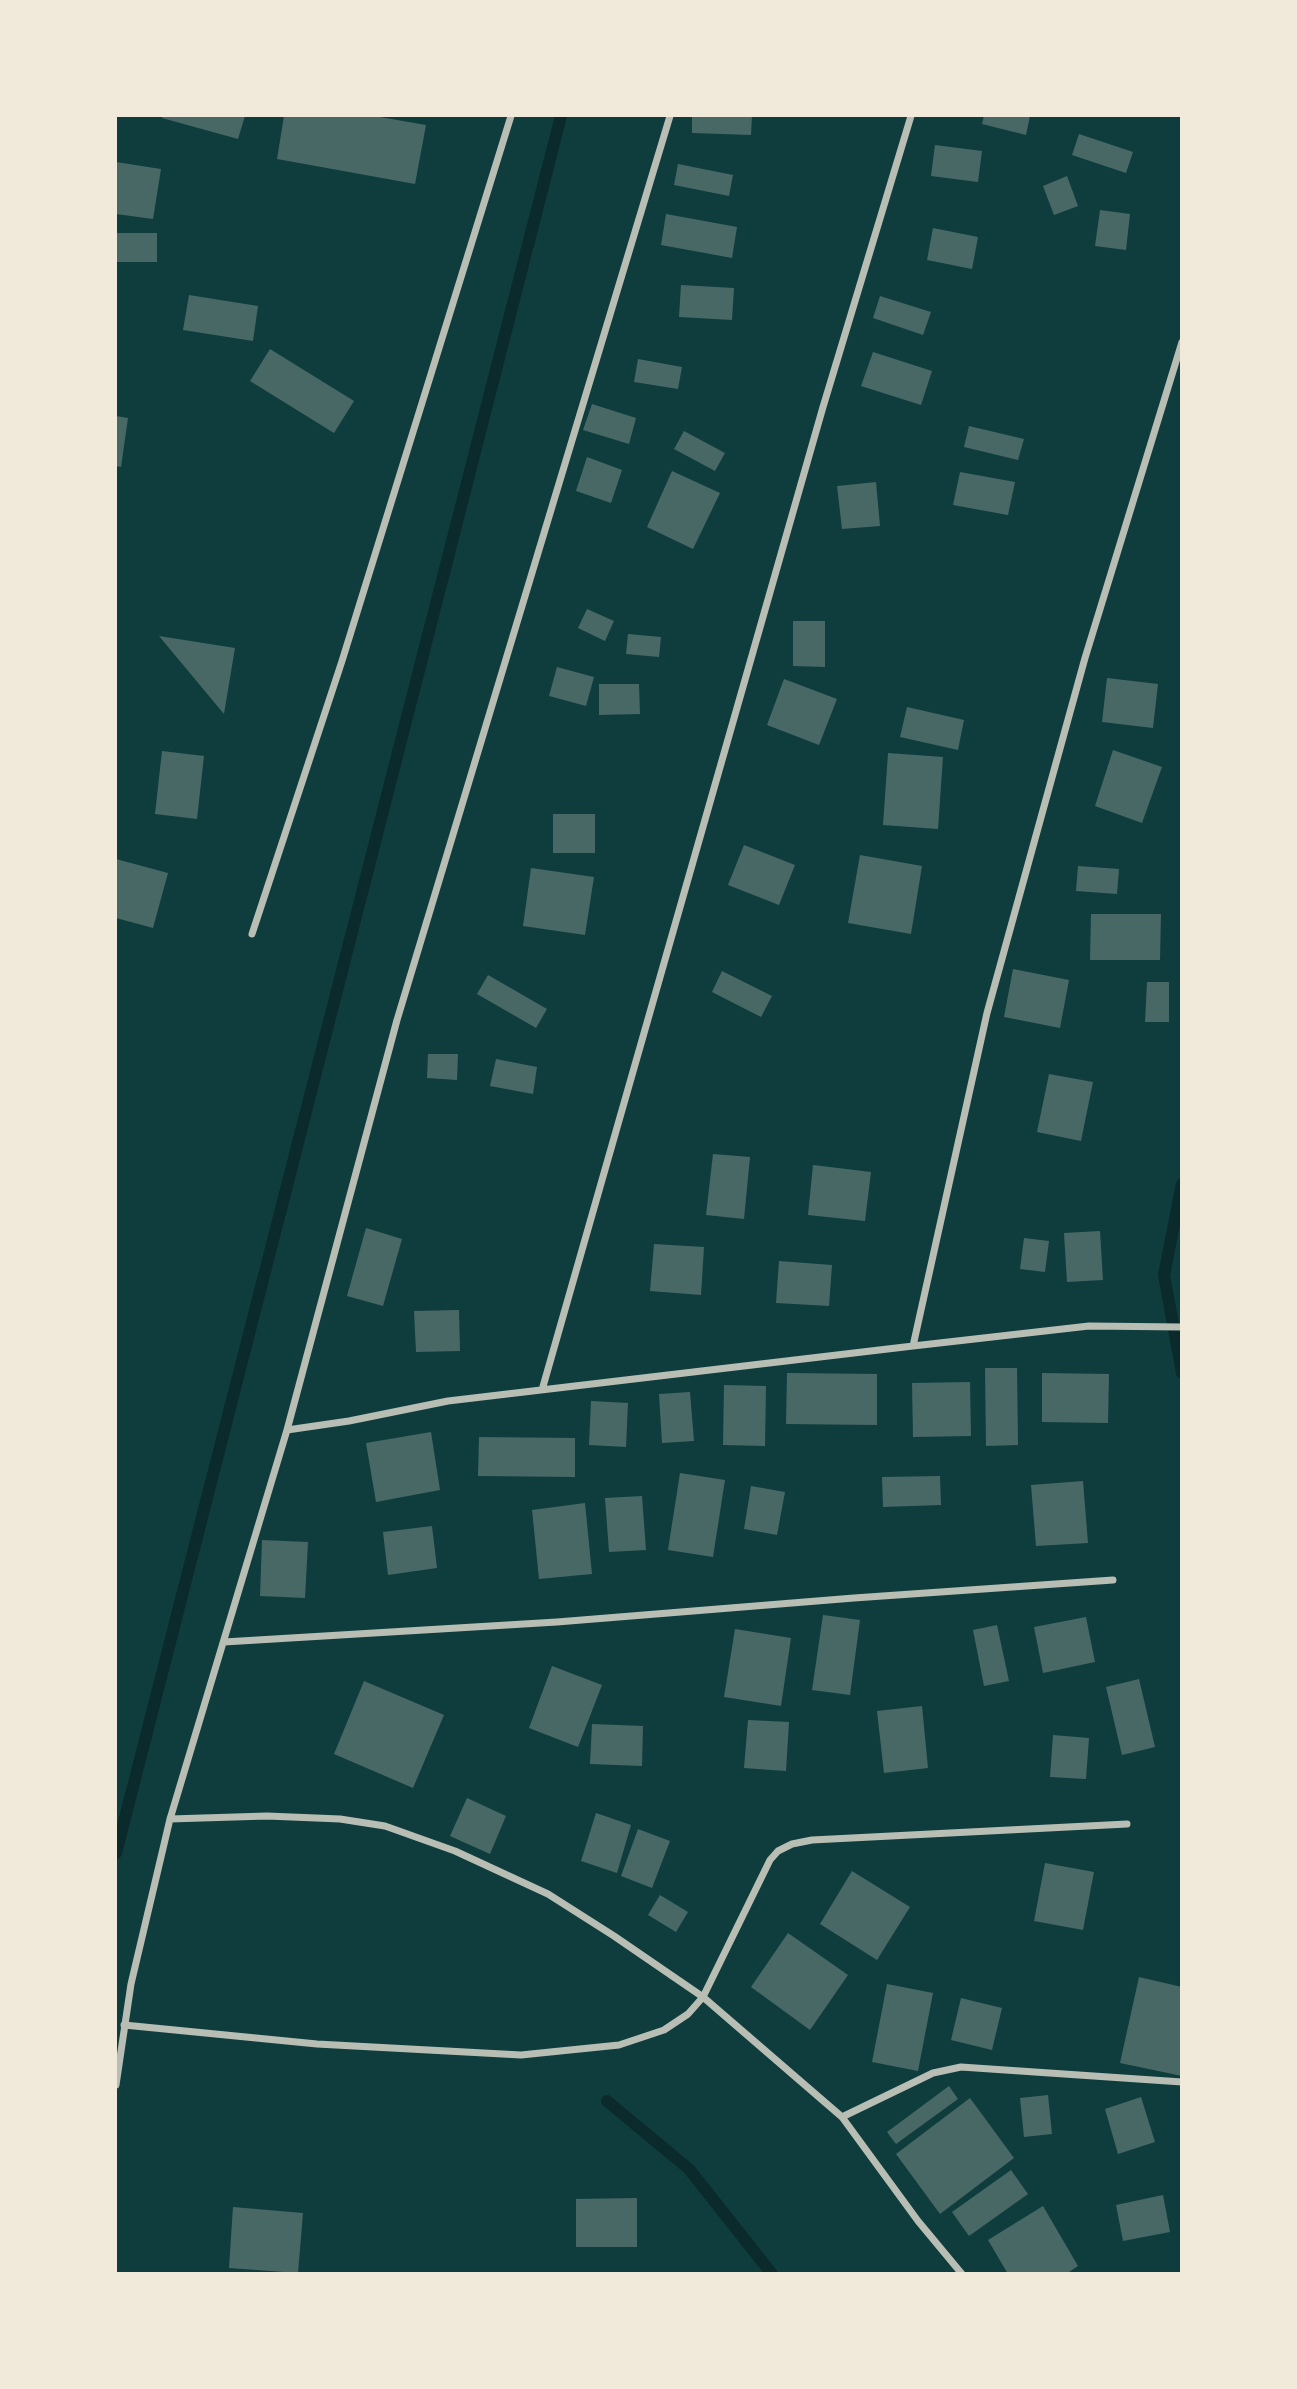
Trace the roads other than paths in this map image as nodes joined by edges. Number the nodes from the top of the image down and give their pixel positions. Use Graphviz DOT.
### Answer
graph roads {
  1 [pos="511,116"];
  2 [pos="670,116"];
  3 [pos="911,116"];
  4 [pos="1181,342"];
  5 [pos="252,934"];
  6 [pos="1181,1326"];
  7 [pos="913,1346"];
  8 [pos="542,1390"];
  9 [pos="287,1430"];
  10 [pos="1113,1580"];
  11 [pos="225,1642"];
  12 [pos="170,1819"];
  13 [pos="1127,1824"];
  14 [pos="703,1997"];
  15 [pos="124,2025"];
  16 [pos="1181,2082"];
  17 [pos="116,2085"];
  18 [pos="842,2117"];
  19 [pos="961,2273"];
  1 -- 5 [label="street"];
  2 -- 9 [label="street"];
  3 -- 8 [label="street"];
  4 -- 7 [label="street"];
  6 -- 7 [label="street"];
  7 -- 8 [label="street"];
  8 -- 9 [label="street"];
  9 -- 11 [label="street"];
  10 -- 11 [label="street"];
  11 -- 12 [label="street"];
  12 -- 14 [label="street"];
  12 -- 15 [label="street"];
  13 -- 14 [label="street"];
  14 -- 15 [label="street"];
  14 -- 18 [label="street"];
  15 -- 17 [label="street"];
  16 -- 18 [label="street"];
  18 -- 19 [label="street"];
}
